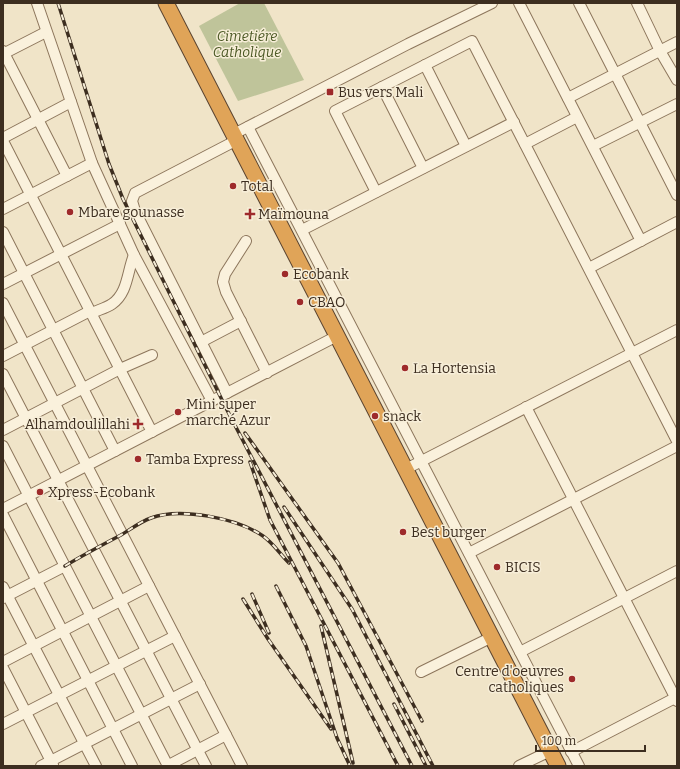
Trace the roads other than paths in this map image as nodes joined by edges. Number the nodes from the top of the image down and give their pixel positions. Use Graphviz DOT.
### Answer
graph roads {
  1 [pos="37,3"];
  2 [pos="166,3"];
  3 [pos="492,3"];
  4 [pos="519,3"];
  5 [pos="579,3"];
  6 [pos="637,3"];
  7 [pos="46,32"];
  8 [pos="677,42"];
  9 [pos="660,51"];
  10 [pos="3,53"];
  11 [pos="425,65"];
  12 [pos="615,74"];
  13 [pos="677,80"];
  14 [pos="382,87"];
  15 [pos="568,98"];
  16 [pos="71,102"];
  17 [pos="677,104"];
  18 [pos="577,117"];
  19 [pos="38,119"];
  20 [pos="514,122"];
  21 [pos="640,122"];
  22 [pos="248,127"];
  23 [pos="235,137"];
  24 [pos="3,139"];
  25 [pos="525,144"];
  26 [pos="466,146"];
  27 [pos="593,146"];
  28 [pos="92,163"];
  29 [pos="423,168"];
  30 [pos="67,176"];
  31 [pos="376,192"];
  32 [pos="31,195"];
  33 [pos="677,195"];
  34 [pos="3,209"];
  35 [pos="677,222"];
  36 [pos="120,224"];
  37 [pos="302,230"];
  38 [pos="3,232"];
  39 [pos="246,241"];
  40 [pos="641,241"];
  41 [pos="61,254"];
  42 [pos="134,254"];
  43 [pos="589,268"];
  44 [pos="24,273"];
  45 [pos="3,284"];
  46 [pos="3,303"];
  47 [pos="91,312"];
  48 [pos="241,321"];
  49 [pos="53,330"];
  50 [pos="677,330"];
  51 [pos="337,336"];
  52 [pos="201,342"];
  53 [pos="25,345"];
  54 [pos="632,353"];
  55 [pos="152,355"];
  56 [pos="3,356"];
  57 [pos="120,369"];
  58 [pos="267,373"];
  59 [pos="3,374"];
  60 [pos="83,389"];
  61 [pos="227,393"];
  62 [pos="212,401"];
  63 [pos="55,403"];
  64 [pos="526,407"];
  65 [pos="26,418"];
  66 [pos="3,430"];
  67 [pos="152,432"];
  68 [pos="677,440"];
  69 [pos="3,446"];
  70 [pos="677,446"];
  71 [pos="115,451"];
  72 [pos="421,462"];
  73 [pos="87,465"];
  74 [pos="406,469"];
  75 [pos="58,480"];
  76 [pos="28,496"];
  77 [pos="573,499"];
  78 [pos="3,509"];
  79 [pos="3,515"];
  80 [pos="468,553"];
  81 [pos="65,566"];
  82 [pos="677,571"];
  83 [pos="37,581"];
  84 [pos="149,586"];
  85 [pos="5,593"];
  86 [pos="624,598"];
  87 [pos="121,601"];
  88 [pos="91,616"];
  89 [pos="63,631"];
  90 [pos="175,636"];
  91 [pos="492,637"];
  92 [pos="34,646"];
  93 [pos="146,650"];
  94 [pos="520,652"];
  95 [pos="3,662"];
  96 [pos="116,666"];
  97 [pos="3,668"];
  98 [pos="421,672"];
  99 [pos="88,680"];
  100 [pos="200,684"];
  101 [pos="59,695"];
  102 [pos="171,699"];
  103 [pos="676,700"];
  104 [pos="26,712"];
  105 [pos="141,714"];
  106 [pos="3,724"];
  107 [pos="113,729"];
  108 [pos="226,735"];
  109 [pos="84,744"];
  110 [pos="198,750"];
  111 [pos="550,751"];
  112 [pos="571,752"];
  113 [pos="52,764"];
  114 [pos="41,766"];
  115 [pos="96,766"];
  116 [pos="132,766"];
  117 [pos="168,766"];
  118 [pos="206,766"];
  119 [pos="242,766"];
  120 [pos="520,766"];
  121 [pos="558,766"];
  122 [pos="579,766"];
  1 -- 7 [label="street"];
  2 -- 23 [label="highway"];
  3 -- 22 [label="street"];
  4 -- 15 [label="street"];
  5 -- 12 [label="street"];
  6 -- 9 [label="street"];
  7 -- 10 [label="street"];
  7 -- 16 [label="street"];
  8 -- 9 [label="street"];
  9 -- 12 [label="street"];
  9 -- 13 [label="street"];
  10 -- 19 [label="street"];
  11 -- 14 [label="street"];
  11 -- 20 [label="street"];
  11 -- 26 [label="street"];
  12 -- 15 [label="street"];
  12 -- 21 [label="street"];
  14 -- 29 [label="street"];
  14 -- 31 [label="street"];
  15 -- 18 [label="street"];
  16 -- 19 [label="street"];
  16 -- 28 [label="street"];
  17 -- 21 [label="street"];
  18 -- 25 [label="street"];
  18 -- 27 [label="street"];
  19 -- 24 [label="street"];
  19 -- 30 [label="street"];
  20 -- 25 [label="street"];
  20 -- 26 [label="street"];
  21 -- 27 [label="street"];
  21 -- 33 [label="street"];
  22 -- 23 [label="street"];
  22 -- 37 [label="street"];
  23 -- 51 [label="highway"];
  23 -- 52 [label="street"];
  24 -- 32 [label="street"];
  25 -- 43 [label="street"];
  26 -- 29 [label="street"];
  27 -- 40 [label="street"];
  28 -- 30 [label="street"];
  28 -- 36 [label="street"];
  29 -- 31 [label="street"];
  30 -- 32 [label="street"];
  31 -- 37 [label="street"];
  32 -- 34 [label="street"];
  32 -- 41 [label="street"];
  35 -- 40 [label="street"];
  36 -- 41 [label="street"];
  36 -- 42 [label="street"];
  37 -- 72 [label="street"];
  38 -- 44 [label="street"];
  39 -- 48 [label="street"];
  40 -- 43 [label="street"];
  41 -- 44 [label="street"];
  41 -- 47 [label="street"];
  42 -- 47 [label="street"];
  42 -- 62 [label="street"];
  43 -- 54 [label="street"];
  44 -- 45 [label="street"];
  44 -- 49 [label="street"];
  46 -- 53 [label="street"];
  47 -- 49 [label="street"];
  47 -- 57 [label="street"];
  48 -- 52 [label="street"];
  48 -- 58 [label="street"];
  49 -- 53 [label="street"];
  49 -- 60 [label="street"];
  50 -- 54 [label="street"];
  51 -- 58 [label="street"];
  51 -- 74 [label="highway"];
  52 -- 61 [label="street"];
  53 -- 56 [label="street"];
  53 -- 63 [label="street"];
  54 -- 64 [label="street"];
  54 -- 68 [label="street"];
  55 -- 57 [label="street"];
  57 -- 60 [label="street"];
  57 -- 67 [label="street"];
  58 -- 61 [label="street"];
  59 -- 65 [label="street"];
  60 -- 63 [label="street"];
  60 -- 71 [label="street"];
  61 -- 62 [label="street"];
  62 -- 67 [label="street"];
  63 -- 65 [label="street"];
  63 -- 73 [label="street"];
  64 -- 72 [label="street"];
  64 -- 77 [label="street"];
  65 -- 66 [label="street"];
  65 -- 75 [label="street"];
  67 -- 71 [label="street"];
  69 -- 76 [label="street"];
  70 -- 77 [label="street"];
  71 -- 73 [label="street"];
  72 -- 74 [label="street"];
  72 -- 80 [label="street"];
  73 -- 75 [label="street"];
  73 -- 84 [label="street"];
  74 -- 91 [label="highway"];
  75 -- 76 [label="street"];
  75 -- 87 [label="street"];
  76 -- 78 [label="street"];
  76 -- 81 [label="street"];
  77 -- 80 [label="street"];
  77 -- 86 [label="street"];
  79 -- 83 [label="street"];
  80 -- 94 [label="street"];
  81 -- 83 [label="street"];
  81 -- 88 [label="street"];
  82 -- 86 [label="street"];
  83 -- 85 [label="street"];
  83 -- 89 [label="street"];
  84 -- 87 [label="street"];
  84 -- 90 [label="street"];
  85 -- 92 [label="street"];
  86 -- 94 [label="street"];
  86 -- 103 [label="street"];
  87 -- 88 [label="street"];
  87 -- 93 [label="street"];
  88 -- 89 [label="street"];
  88 -- 96 [label="street"];
  89 -- 92 [label="street"];
  89 -- 99 [label="street"];
  90 -- 93 [label="street"];
  90 -- 100 [label="street"];
  91 -- 98 [label="street"];
  91 -- 111 [label="highway"];
  92 -- 95 [label="street"];
  92 -- 101 [label="street"];
  93 -- 96 [label="street"];
  93 -- 102 [label="street"];
  94 -- 112 [label="street"];
  96 -- 99 [label="street"];
  96 -- 105 [label="street"];
  97 -- 104 [label="street"];
  99 -- 101 [label="street"];
  99 -- 107 [label="street"];
  100 -- 102 [label="street"];
  100 -- 108 [label="street"];
  101 -- 104 [label="street"];
  101 -- 109 [label="street"];
  102 -- 105 [label="street"];
  102 -- 110 [label="street"];
  103 -- 112 [label="street"];
  104 -- 106 [label="street"];
  104 -- 113 [label="street"];
  105 -- 107 [label="street"];
  105 -- 117 [label="street"];
  107 -- 109 [label="street"];
  107 -- 116 [label="street"];
  108 -- 110 [label="street"];
  108 -- 119 [label="street"];
  109 -- 113 [label="street"];
  109 -- 115 [label="street"];
  110 -- 117 [label="street"];
  110 -- 118 [label="street"];
  111 -- 120 [label="street"];
  111 -- 121 [label="highway"];
  112 -- 122 [label="street"];
  113 -- 114 [label="street"];
}
